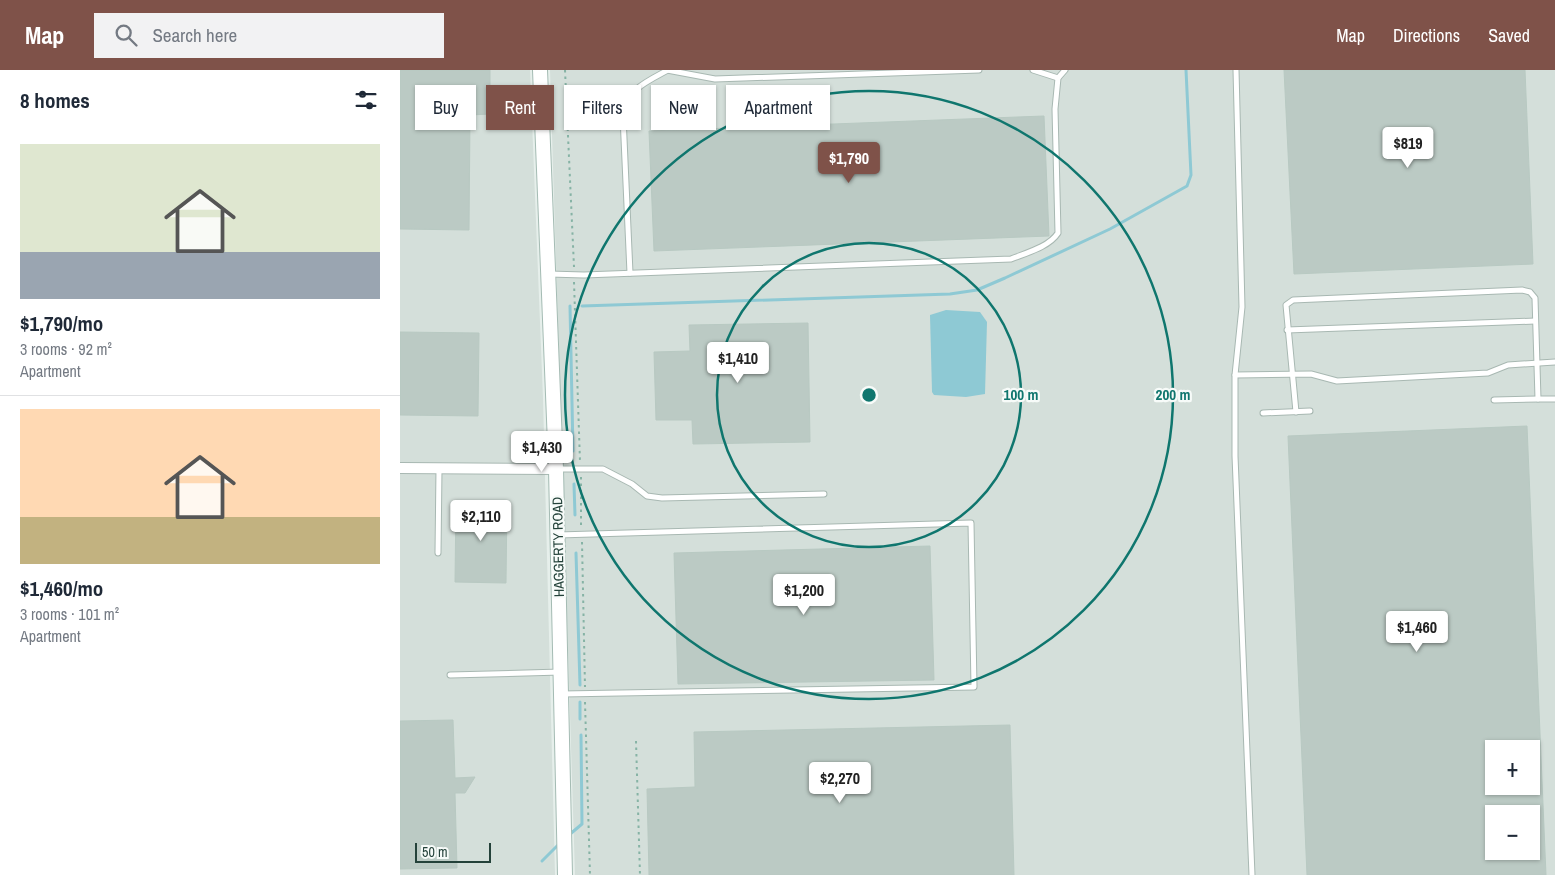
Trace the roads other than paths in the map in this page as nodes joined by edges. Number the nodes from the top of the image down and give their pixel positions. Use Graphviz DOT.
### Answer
graph roads {
  1 [pos="540,70"];
  2 [pos="668,70"];
  3 [pos="979,70"];
  4 [pos="1033,70"];
  5 [pos="1064,70"];
  6 [pos="1236,70"];
  7 [pos="1058,78"];
  8 [pos="630,273"];
  9 [pos="548,274"];
  10 [pos="1535,321"];
  11 [pos="1287,330"];
  12 [pos="1555,362"];
  13 [pos="1536,363"];
  14 [pos="1294,374"];
  15 [pos="1235,375"];
  16 [pos="1538,399"];
  17 [pos="1555,399"];
  18 [pos="1494,400"];
  19 [pos="1310,411"];
  20 [pos="1296,412"];
  21 [pos="1263,413"];
  22 [pos="400,468"];
  23 [pos="439,468"];
  24 [pos="556,469"];
  25 [pos="824,494"];
  26 [pos="558,535"];
  27 [pos="438,553"];
  28 [pos="561,672"];
  29 [pos="450,675"];
  30 [pos="562,694"];
  31 [pos="565,875"];
  32 [pos="1252,875"];
  1 -- 9 [label="main road, HAGGERTY ROAD"];
  2 -- 3 [label="lane"];
  2 -- 8 [label="lane"];
  4 -- 7 [label="lane"];
  5 -- 7 [label="lane"];
  6 -- 15 [label="lane"];
  7 -- 8 [label="lane"];
  8 -- 9 [label="lane"];
  9 -- 24 [label="main road, HAGGERTY ROAD"];
  10 -- 11 [label="lane"];
  10 -- 11 [label="lane"];
  10 -- 13 [label="lane"];
  11 -- 14 [label="lane"];
  12 -- 13 [label="lane"];
  13 -- 14 [label="lane"];
  13 -- 16 [label="lane"];
  14 -- 15 [label="lane"];
  14 -- 20 [label="lane"];
  15 -- 32 [label="lane"];
  16 -- 17 [label="lane"];
  16 -- 18 [label="lane"];
  19 -- 20 [label="lane"];
  20 -- 21 [label="lane"];
  22 -- 23 [label="street"];
  23 -- 24 [label="street"];
  23 -- 27 [label="lane"];
  24 -- 25 [label="lane"];
  24 -- 26 [label="main road, HAGGERTY ROAD"];
  26 -- 28 [label="main road, HAGGERTY ROAD"];
  26 -- 30 [label="lane"];
  28 -- 29 [label="lane"];
  28 -- 30 [label="main road, HAGGERTY ROAD"];
  30 -- 31 [label="main road, HAGGERTY ROAD"];
}
